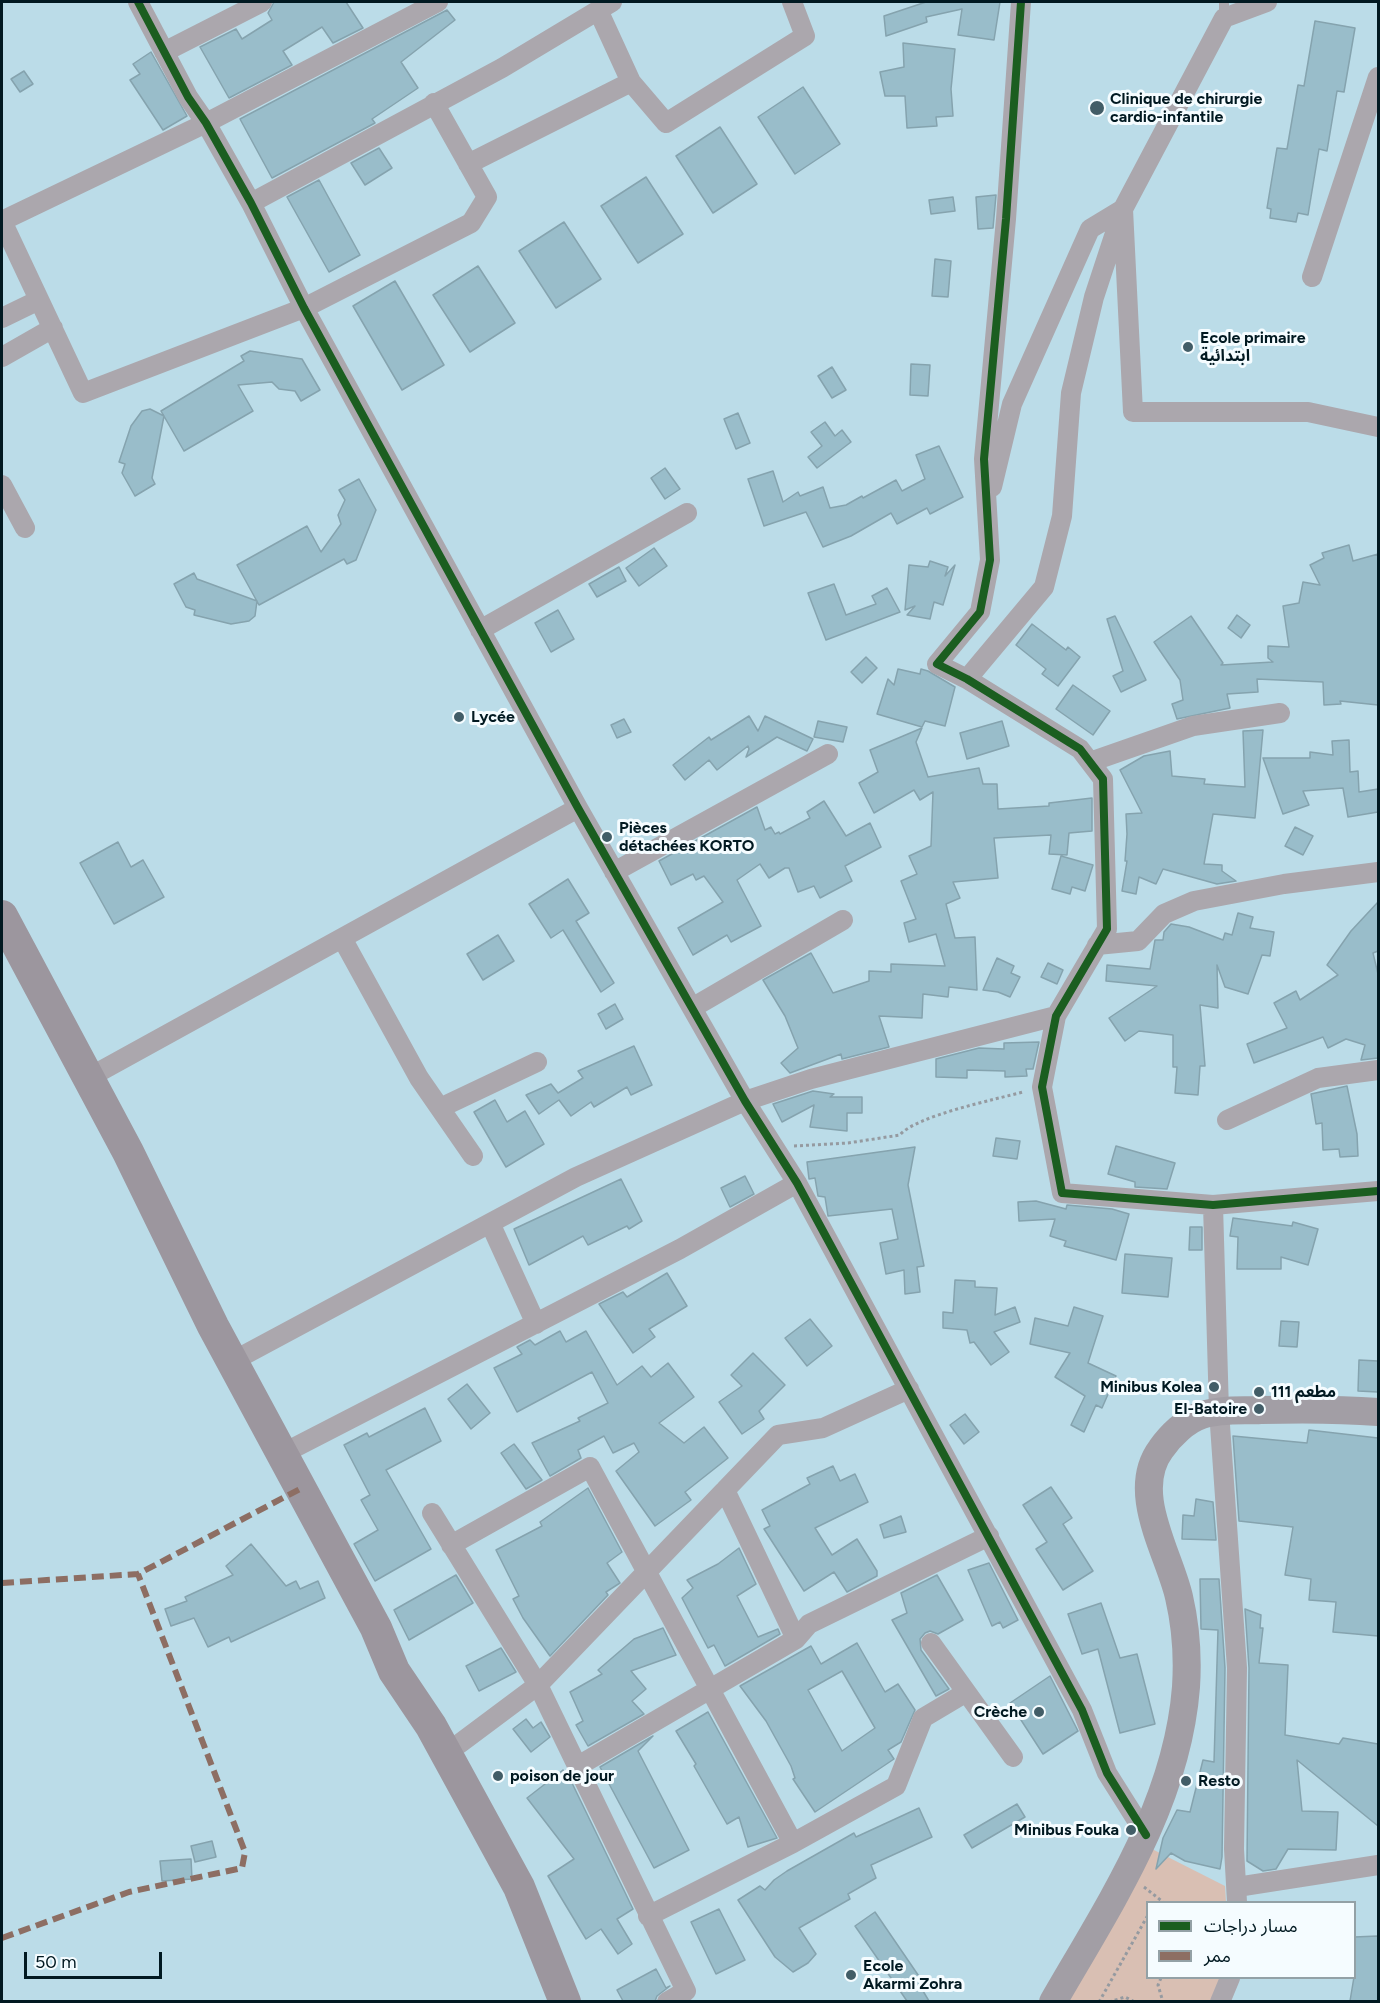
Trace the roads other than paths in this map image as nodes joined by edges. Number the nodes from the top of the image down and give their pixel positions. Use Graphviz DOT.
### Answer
graph roads {
  1 [pos="138,2"];
  2 [pos="262,2"];
  3 [pos="438,2"];
  4 [pos="792,2"];
  5 [pos="1021,2"];
  6 [pos="1268,2"];
  7 [pos="605,6"];
  8 [pos="1224,10"];
  9 [pos="164,52"];
  10 [pos="1378,77"];
  11 [pos="631,82"];
  12 [pos="434,103"];
  13 [pos="206,123"];
  14 [pos="468,164"];
  15 [pos="251,203"];
  16 [pos="1123,209"];
  17 [pos="2,221"];
  18 [pos="1311,277"];
  19 [pos="39,300"];
  20 [pos="304,308"];
  21 [pos="2,318"];
  22 [pos="53,328"];
  23 [pos="2,357"];
  24 [pos="1378,427"];
  25 [pos="2,484"];
  26 [pos="987,507"];
  27 [pos="687,513"];
  28 [pos="26,528"];
  29 [pos="480,630"];
  30 [pos="968,679"];
  31 [pos="1280,712"];
  32 [pos="828,754"];
  33 [pos="1090,762"];
  34 [pos="578,808"];
  35 [pos="614,872"];
  36 [pos="1378,872"];
  37 [pos="2,916"];
  38 [pos="843,920"];
  39 [pos="342,938"];
  40 [pos="1097,945"];
  41 [pos="692,1008"];
  42 [pos="1056,1016"];
  43 [pos="537,1062"];
  44 [pos="1378,1070"];
  45 [pos="88,1078"];
  46 [pos="745,1101"];
  47 [pos="440,1108"];
  48 [pos="1227,1120"];
  49 [pos="473,1156"];
  50 [pos="797,1183"];
  51 [pos="1378,1191"];
  52 [pos="1213,1205"];
  53 [pos="490,1223"];
  54 [pos="536,1324"];
  55 [pos="233,1361"];
  56 [pos="909,1389"];
  57 [pos="1219,1411"];
  58 [pos="1378,1412"];
  59 [pos="282,1454"];
  60 [pos="725,1490"];
  61 [pos="432,1513"];
  62 [pos="989,1536"];
  63 [pos="451,1545"];
  64 [pos="647,1572"];
  65 [pos="796,1639"];
  66 [pos="931,1643"];
  67 [pos="538,1685"];
  68 [pos="711,1690"];
  69 [pos="965,1693"];
  70 [pos="444,1751"];
  71 [pos="1013,1757"];
  72 [pos="578,1766"];
  73 [pos="1146,1835"];
  74 [pos="793,1843"];
  75 [pos="1378,1865"];
  76 [pos="1237,1895"];
  77 [pos="648,1916"];
  78 [pos="1229,1979"];
  79 [pos="565,2001"];
  80 [pos="667,2001"];
  81 [pos="1053,2001"];
  82 [pos="1220,2001"];
  1 -- 9 [label="street"];
  2 -- 9 [label="street"];
  3 -- 13 [label="street"];
  4 -- 11 [label="street"];
  5 -- 26 [label="street"];
  6 -- 8 [label="street"];
  7 -- 11 [label="street"];
  7 -- 12 [label="street"];
  8 -- 16 [label="street"];
  9 -- 13 [label="street"];
  10 -- 18 [label="street"];
  11 -- 14 [label="street"];
  12 -- 14 [label="street"];
  12 -- 15 [label="street"];
  13 -- 15 [label="street"];
  13 -- 17 [label="street"];
  14 -- 20 [label="street"];
  15 -- 20 [label="street"];
  16 -- 24 [label="street"];
  16 -- 26 [label="street"];
  16 -- 30 [label="street"];
  17 -- 19 [label="street"];
  19 -- 21 [label="street"];
  19 -- 22 [label="street"];
  20 -- 22 [label="street"];
  20 -- 29 [label="street"];
  22 -- 23 [label="street"];
  25 -- 28 [label="street"];
  26 -- 30 [label="street"];
  27 -- 29 [label="street"];
  29 -- 34 [label="street"];
  30 -- 33 [label="street"];
  31 -- 33 [label="street"];
  32 -- 35 [label="street"];
  33 -- 40 [label="street"];
  34 -- 35 [label="street"];
  34 -- 39 [label="street"];
  35 -- 41 [label="street"];
  36 -- 40 [label="street"];
  37 -- 45 [label="main road"];
  38 -- 41 [label="street"];
  39 -- 45 [label="street"];
  39 -- 47 [label="street"];
  40 -- 42 [label="street"];
  41 -- 46 [label="street"];
  42 -- 46 [label="street"];
  42 -- 52 [label="street"];
  43 -- 47 [label="street"];
  44 -- 48 [label="street"];
  45 -- 55 [label="main road"];
  46 -- 50 [label="street"];
  46 -- 53 [label="street"];
  47 -- 49 [label="street"];
  50 -- 54 [label="street"];
  50 -- 56 [label="street"];
  51 -- 52 [label="street"];
  52 -- 57 [label="street"];
  53 -- 54 [label="street"];
  53 -- 55 [label="street"];
  54 -- 59 [label="street"];
  55 -- 59 [label="main road"];
  56 -- 60 [label="street"];
  56 -- 62 [label="street"];
  57 -- 58 [label="main road"];
  57 -- 73 [label="main road"];
  57 -- 76 [label="street"];
  59 -- 70 [label="main road"];
  60 -- 64 [label="street"];
  60 -- 65 [label="street"];
  61 -- 63 [label="street"];
  62 -- 65 [label="street"];
  62 -- 73 [label="street"];
  63 -- 64 [label="street"];
  63 -- 67 [label="street"];
  64 -- 67 [label="street"];
  64 -- 68 [label="street"];
  65 -- 68 [label="street"];
  66 -- 69 [label="street"];
  67 -- 70 [label="street"];
  67 -- 72 [label="street"];
  68 -- 72 [label="street"];
  68 -- 74 [label="street"];
  69 -- 71 [label="street"];
  69 -- 74 [label="street"];
  70 -- 79 [label="main road"];
  72 -- 77 [label="street"];
  73 -- 81 [label="main road"];
  74 -- 77 [label="street"];
  75 -- 76 [label="street"];
  77 -- 80 [label="street"];
  78 -- 82 [label="street"];
}
